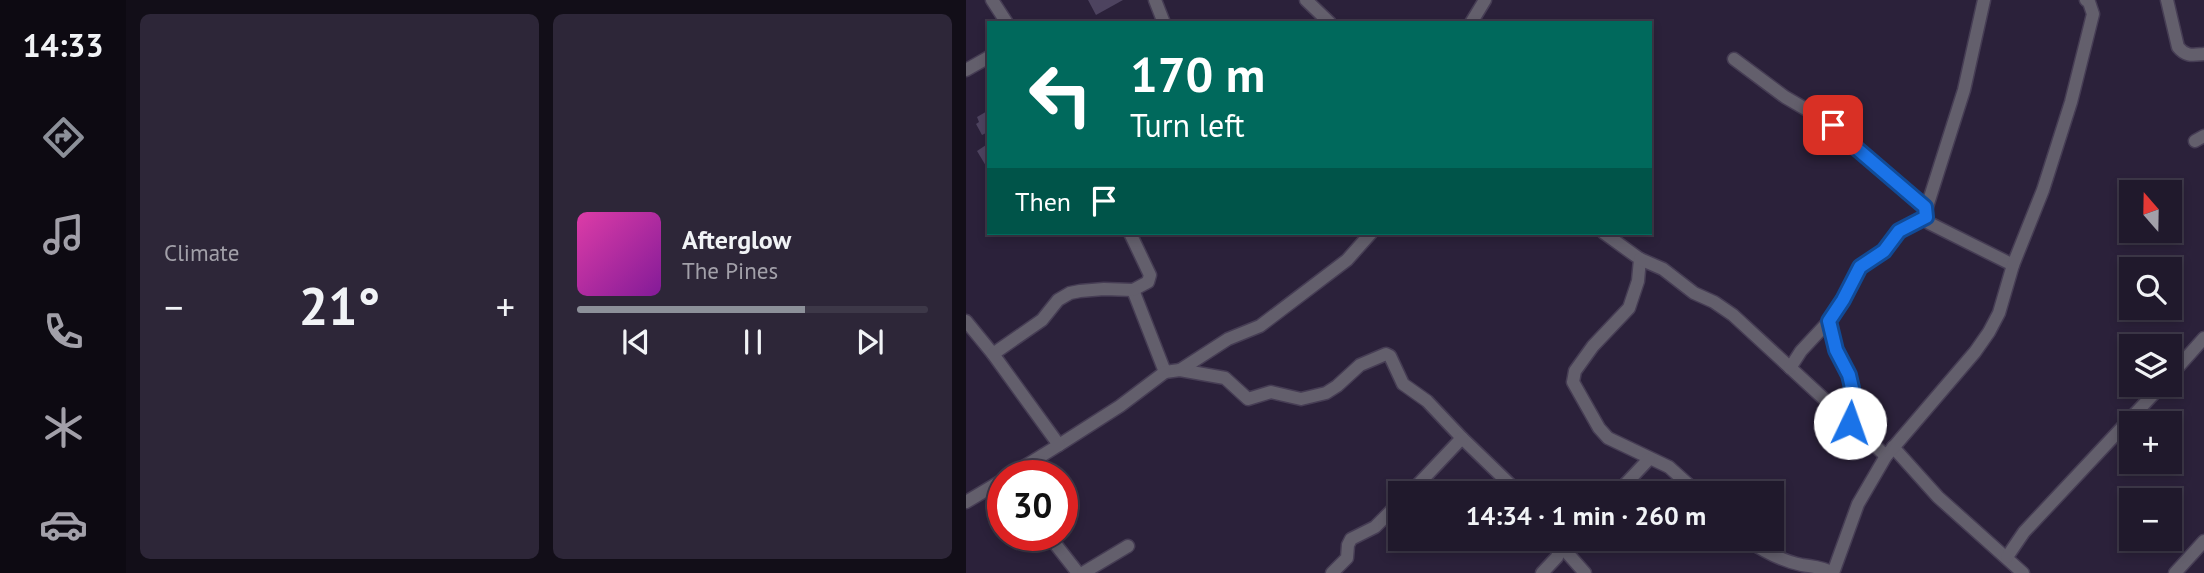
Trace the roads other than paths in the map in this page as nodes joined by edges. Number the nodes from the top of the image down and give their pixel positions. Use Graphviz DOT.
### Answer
graph roads {
  1 [pos="992,0"];
  2 [pos="1155,0"];
  3 [pos="1306,0"];
  4 [pos="1485,0"];
  5 [pos="1984,0"];
  6 [pos="2167,0"];
  7 [pos="2089,1"];
  8 [pos="1006,21"];
  9 [pos="1163,21"];
  10 [pos="1328,21"];
  11 [pos="1472,21"];
  12 [pos="2204,54"];
  13 [pos="987,58"];
  14 [pos="1734,60"];
  15 [pos="966,70"];
  16 [pos="1925,212"];
  17 [pos="1131,235"];
  18 [pos="1369,235"];
  19 [pos="1607,235"];
  20 [pos="1640,259"];
  21 [pos="2013,265"];
  22 [pos="1133,290"];
  23 [pos="966,321"];
  24 [pos="1829,321"];
  25 [pos="2204,338"];
  26 [pos="993,354"];
  27 [pos="2182,363"];
  28 [pos="1790,368"];
  29 [pos="1180,370"];
  30 [pos="1166,372"];
  31 [pos="2151,397"];
  32 [pos="1850,423"];
  33 [pos="1462,438"];
  34 [pos="1059,445"];
  35 [pos="1890,452"];
  36 [pos="1649,458"];
  37 [pos="1035,460"];
  38 [pos="1421,481"];
  39 [pos="1507,481"];
  40 [pos="1628,481"];
  41 [pos="1685,481"];
  42 [pos="987,490"];
  43 [pos="966,502"];
  44 [pos="1388,514"];
  45 [pos="2204,541"];
  46 [pos="1128,546"];
  47 [pos="1061,551"];
  48 [pos="1560,551"];
  49 [pos="1569,551"];
  50 [pos="1766,551"];
  51 [pos="2007,557"];
  52 [pos="1812,569"];
  53 [pos="1078,573"];
  54 [pos="1083,573"];
  55 [pos="1332,573"];
  56 [pos="1542,573"];
  57 [pos="1585,573"];
  58 [pos="1833,573"];
  59 [pos="2023,573"];
  60 [pos="2175,573"];
  1 -- 8 [label="street"];
  2 -- 9 [label="street"];
  3 -- 10 [label="street"];
  4 -- 11 [label="street"];
  5 -- 16 [label="street"];
  6 -- 12 [label="street"];
  7 -- 21 [label="street"];
  13 -- 15 [label="street"];
  14 -- 16 [label="street"];
  16 -- 21 [label="street"];
  16 -- 24 [label="street"];
  17 -- 22 [label="street"];
  18 -- 29 [label="street"];
  19 -- 20 [label="street"];
  20 -- 28 [label="street"];
  20 -- 36 [label="street"];
  21 -- 35 [label="street"];
  22 -- 26 [label="street"];
  22 -- 30 [label="street"];
  23 -- 26 [label="street"];
  24 -- 28 [label="street"];
  24 -- 32 [label="street"];
  25 -- 27 [label="street"];
  26 -- 34 [label="street"];
  28 -- 32 [label="street"];
  29 -- 30 [label="street"];
  29 -- 33 [label="street"];
  30 -- 34 [label="street"];
  31 -- 51 [label="street"];
  32 -- 35 [label="street"];
  33 -- 38 [label="street"];
  33 -- 39 [label="street"];
  34 -- 37 [label="street"];
  35 -- 51 [label="street"];
  35 -- 58 [label="street"];
  36 -- 40 [label="street"];
  36 -- 41 [label="street"];
  42 -- 43 [label="street"];
  44 -- 55 [label="street"];
  45 -- 60 [label="street"];
  46 -- 54 [label="street"];
  47 -- 53 [label="street"];
  48 -- 56 [label="street"];
  49 -- 57 [label="street"];
  50 -- 52 [label="street"];
  51 -- 59 [label="street"];
  52 -- 58 [label="street"];
}
